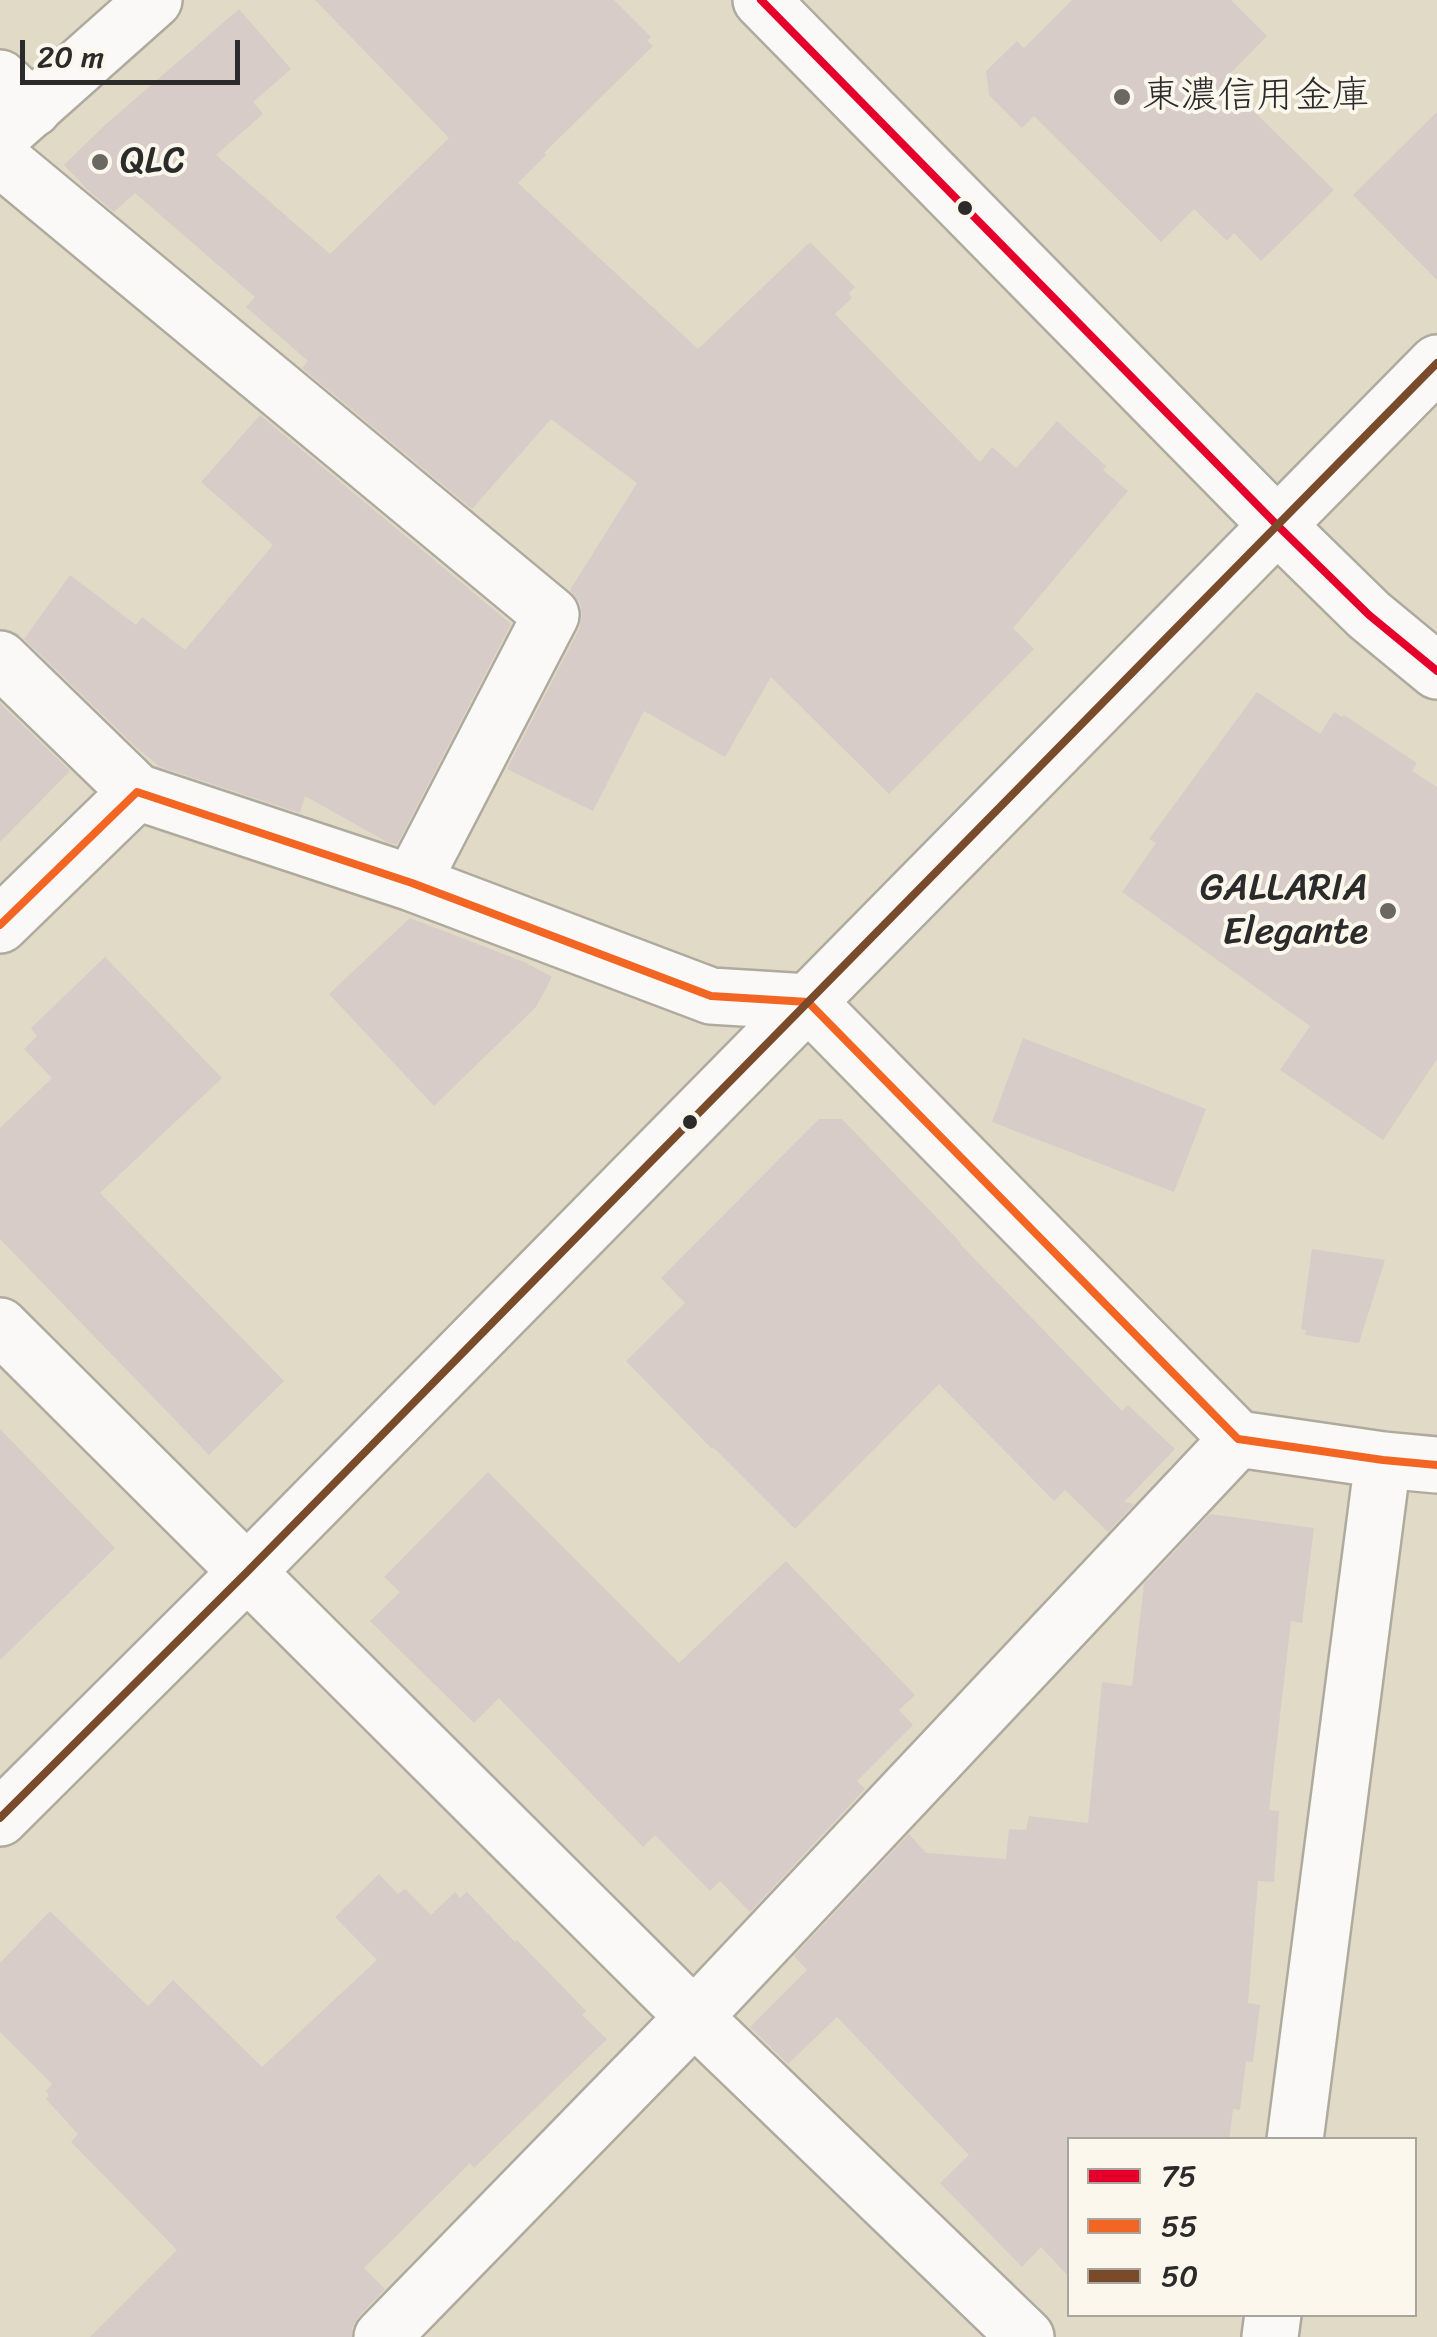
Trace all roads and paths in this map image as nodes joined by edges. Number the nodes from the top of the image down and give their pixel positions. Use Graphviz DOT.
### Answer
graph roads {
  1 [pos="154,0"];
  2 [pos="761,0"];
  3 [pos="11,108"];
  4 [pos="0,158"];
  5 [pos="1437,362"];
  6 [pos="1278,526"];
  7 [pos="0,659"];
  8 [pos="1437,672"];
  9 [pos="137,792"];
  10 [pos="412,883"];
  11 [pos="0,925"];
  12 [pos="808,1002"];
  13 [pos="0,1326"];
  14 [pos="1238,1439"];
  15 [pos="1383,1460"];
  16 [pos="1437,1465"];
  17 [pos="246,1573"];
  18 [pos="0,1818"];
  19 [pos="694,2017"];
  20 [pos="1295,2137"];
  21 [pos="382,2337"];
  22 [pos="1026,2337"];
  1 -- 3 [label="street"];
  2 -- 6 [label="street"];
  4 -- 10 [label="street"];
  5 -- 6 [label="street"];
  6 -- 8 [label="street"];
  6 -- 12 [label="street"];
  7 -- 9 [label="street"];
  9 -- 10 [label="street"];
  9 -- 11 [label="street"];
  10 -- 12 [label="street"];
  12 -- 14 [label="street"];
  12 -- 17 [label="street"];
  13 -- 17 [label="street"];
  14 -- 15 [label="street"];
  14 -- 19 [label="street"];
  15 -- 16 [label="street"];
  15 -- 20 [label="street"];
  17 -- 18 [label="street"];
  17 -- 19 [label="street"];
  19 -- 21 [label="street"];
  19 -- 22 [label="street"];
}
